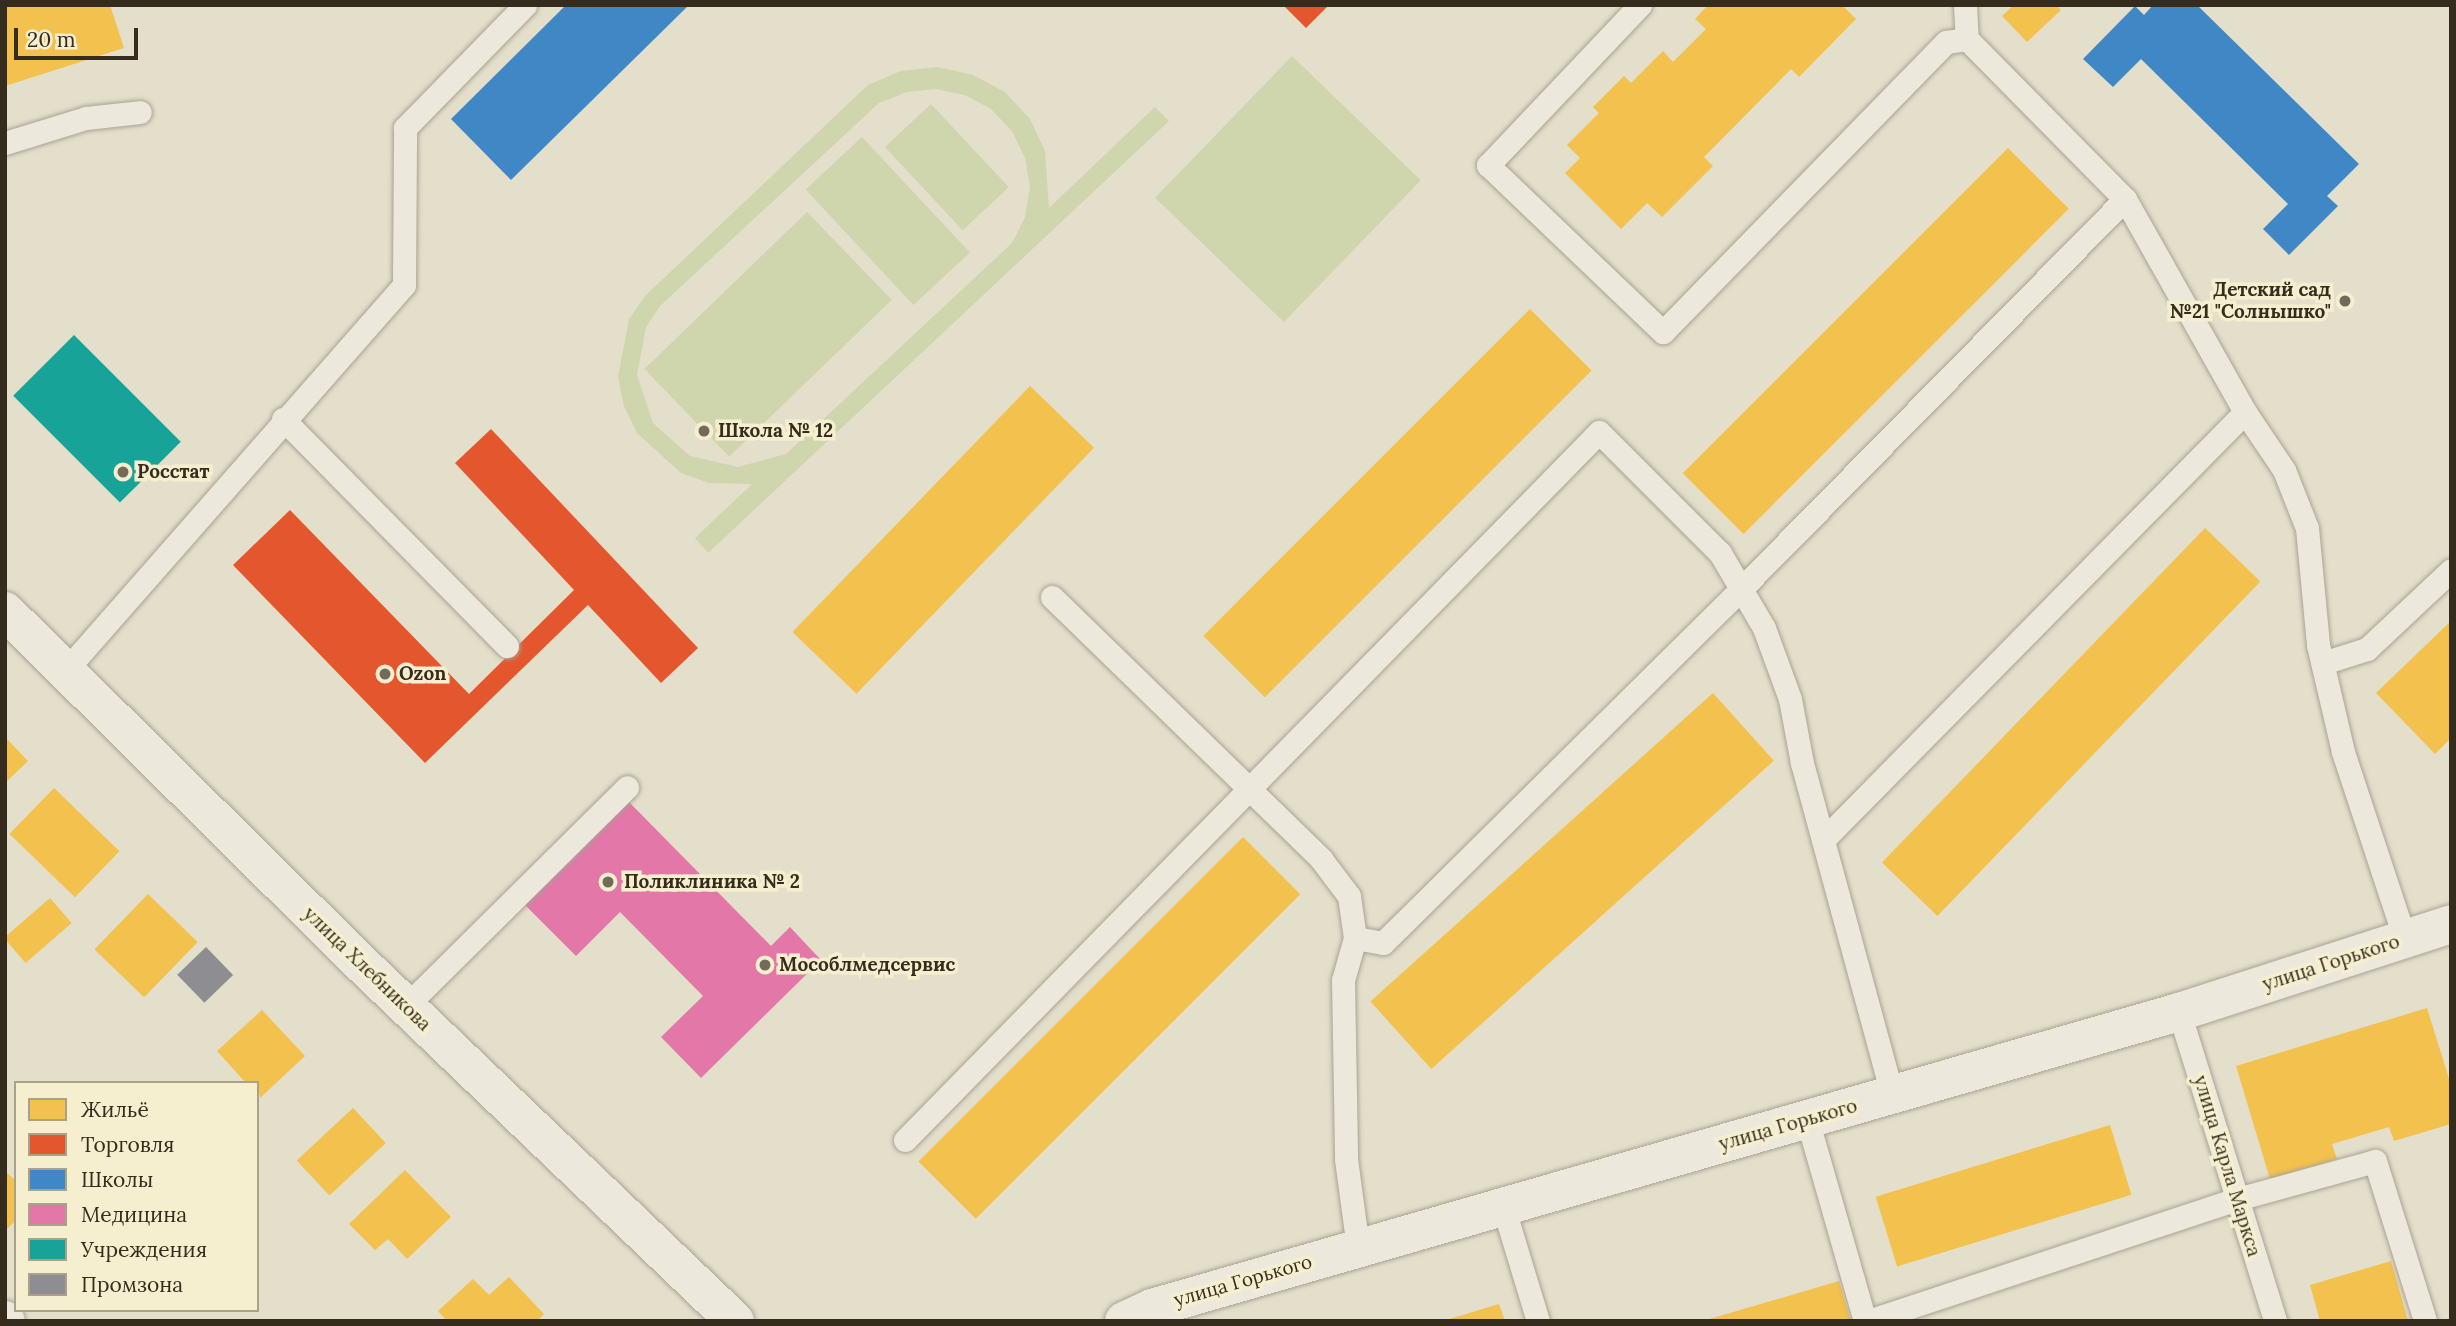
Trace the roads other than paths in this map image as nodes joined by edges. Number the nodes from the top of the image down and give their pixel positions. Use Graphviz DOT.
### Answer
graph roads {
  1 [pos="525,5"];
  2 [pos="1640,5"];
  3 [pos="1965,6"];
  4 [pos="1967,39"];
  5 [pos="140,112"];
  6 [pos="5,143"];
  7 [pos="2124,199"];
  8 [pos="2245,412"];
  9 [pos="283,419"];
  10 [pos="2451,570"];
  11 [pos="1741,589"];
  12 [pos="1052,597"];
  13 [pos="5,611"];
  14 [pos="507,646"];
  15 [pos="2323,663"];
  16 [pos="66,670"];
  17 [pos="626,787"];
  18 [pos="1248,788"];
  19 [pos="1823,840"];
  20 [pos="2451,924"];
  21 [pos="1355,938"];
  22 [pos="2405,939"];
  23 [pos="406,1006"];
  24 [pos="2179,1012"];
  25 [pos="1892,1094"];
  26 [pos="1807,1119"];
  27 [pos="905,1140"];
  28 [pos="2237,1199"];
  29 [pos="1503,1206"];
  30 [pos="1358,1248"];
  31 [pos="1144,1316"];
  32 [pos="735,1321"];
  33 [pos="1538,1321"];
  34 [pos="1866,1321"];
  35 [pos="2275,1321"];
  36 [pos="2425,1321"];
  1 -- 9 [label="lane"];
  2 -- 4 [label="lane"];
  3 -- 4 [label="lane"];
  4 -- 7 [label="lane"];
  5 -- 6 [label="lane"];
  7 -- 8 [label="lane"];
  7 -- 11 [label="lane"];
  8 -- 15 [label="lane"];
  8 -- 19 [label="lane"];
  9 -- 14 [label="lane"];
  9 -- 16 [label="lane"];
  10 -- 15 [label="lane"];
  11 -- 18 [label="lane"];
  11 -- 19 [label="lane"];
  11 -- 21 [label="lane"];
  12 -- 18 [label="lane"];
  13 -- 16 [label="street, улица Хлебникова"];
  15 -- 22 [label="lane"];
  16 -- 23 [label="street, улица Хлебникова"];
  17 -- 23 [label="lane"];
  18 -- 21 [label="lane"];
  18 -- 27 [label="lane"];
  19 -- 25 [label="lane"];
  20 -- 22 [label="street, улица Горького"];
  21 -- 30 [label="lane"];
  22 -- 24 [label="street, улица Горького"];
  23 -- 32 [label="street, улица Хлебникова"];
  24 -- 25 [label="street, улица Горького"];
  24 -- 28 [label="lane, улица Карла Маркса"];
  25 -- 26 [label="street, улица Горького"];
  26 -- 29 [label="street, улица Горького"];
  26 -- 34 [label="lane"];
  28 -- 34 [label="lane"];
  28 -- 35 [label="lane, улица Карла Маркса"];
  28 -- 36 [label="lane"];
  29 -- 30 [label="street, улица Горького"];
  29 -- 33 [label="lane"];
  30 -- 31 [label="street, улица Горького"];
}
